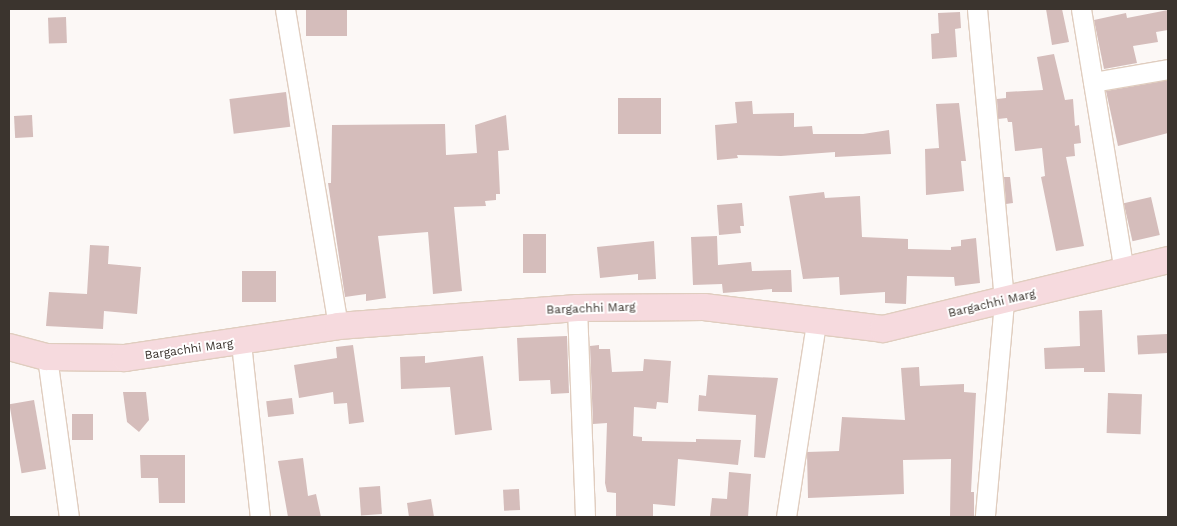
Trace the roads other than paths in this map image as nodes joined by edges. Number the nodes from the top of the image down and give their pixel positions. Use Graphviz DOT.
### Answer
graph roads {
  1 [pos="285,9"];
  2 [pos="978,9"];
  3 [pos="1081,9"];
  4 [pos="1168,69"];
  5 [pos="1093,82"];
  6 [pos="1168,260"];
  7 [pos="1124,271"];
  8 [pos="1004,302"];
  9 [pos="577,308"];
  10 [pos="816,323"];
  11 [pos="338,326"];
  12 [pos="241,343"];
  13 [pos="9,346"];
  14 [pos="47,357"];
  15 [pos="70,517"];
  16 [pos="260,517"];
  17 [pos="584,517"];
  18 [pos="786,517"];
  19 [pos="985,517"];
  1 -- 11 [label="street"];
  2 -- 8 [label="street"];
  3 -- 5 [label="street"];
  4 -- 5 [label="street"];
  5 -- 7 [label="street"];
  6 -- 7 [label="street, Bargachhi Marg"];
  7 -- 8 [label="street, Bargachhi Marg"];
  8 -- 10 [label="street, Bargachhi Marg"];
  8 -- 19 [label="street"];
  9 -- 10 [label="street, Bargachhi Marg"];
  9 -- 11 [label="street, Bargachhi Marg"];
  9 -- 17 [label="street"];
  10 -- 18 [label="street"];
  11 -- 12 [label="street, Bargachhi Marg"];
  12 -- 14 [label="street, Bargachhi Marg"];
  12 -- 16 [label="street"];
  13 -- 14 [label="street, Bargachhi Marg"];
  14 -- 15 [label="street"];
}
